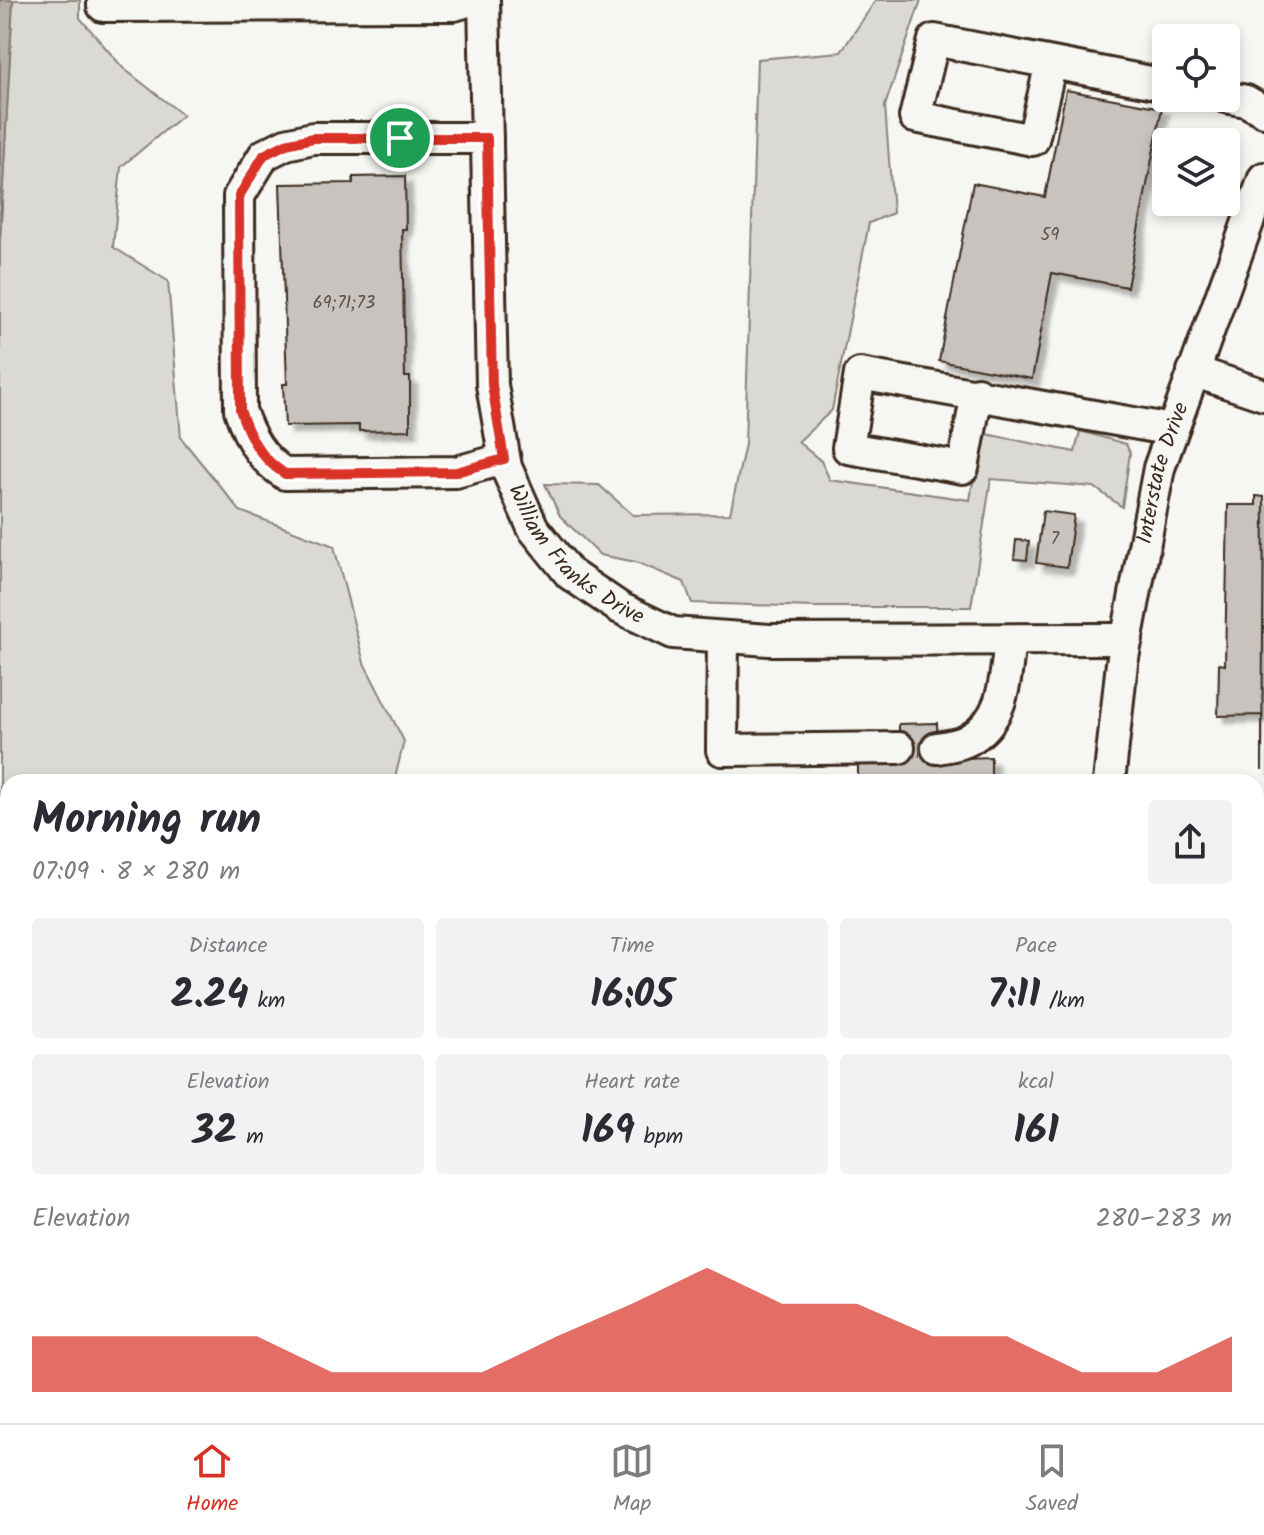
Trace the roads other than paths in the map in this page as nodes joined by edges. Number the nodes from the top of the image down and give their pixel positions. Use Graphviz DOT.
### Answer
graph roads {
  1 [pos="103,0"];
  2 [pos="471,0"];
  3 [pos="484,0"];
  4 [pos="1051,63"];
  5 [pos="1152,82"];
  6 [pos="1240,100"];
  7 [pos="1264,111"];
  8 [pos="487,138"];
  9 [pos="1264,178"];
  10 [pos="1193,371"];
  11 [pos="977,393"];
  12 [pos="1264,395"];
  13 [pos="1172,430"];
  14 [pos="504,459"];
  15 [pos="723,637"];
  16 [pos="1127,639"];
  17 [pos="1010,640"];
  18 [pos="899,748"];
  19 [pos="937,748"];
  20 [pos="1110,774"];
  1 -- 2 [label="street"];
  3 -- 8 [label="street, William Franks Drive"];
  4 -- 4 [label="street"];
  4 -- 5 [label="street"];
  6 -- 7 [label="street"];
  8 -- 14 [label="street, William Franks Drive"];
  8 -- 14 [label="street"];
  9 -- 10 [label="street, Interstate Drive"];
  10 -- 12 [label="street"];
  10 -- 13 [label="street, Interstate Drive"];
  11 -- 11 [label="street"];
  11 -- 13 [label="street"];
  13 -- 16 [label="street, Interstate Drive"];
  14 -- 15 [label="street, William Franks Drive"];
  15 -- 17 [label="street, William Franks Drive"];
  15 -- 18 [label="street"];
  16 -- 17 [label="street, William Franks Drive"];
  16 -- 20 [label="street, Interstate Drive"];
  17 -- 19 [label="street"];
}
